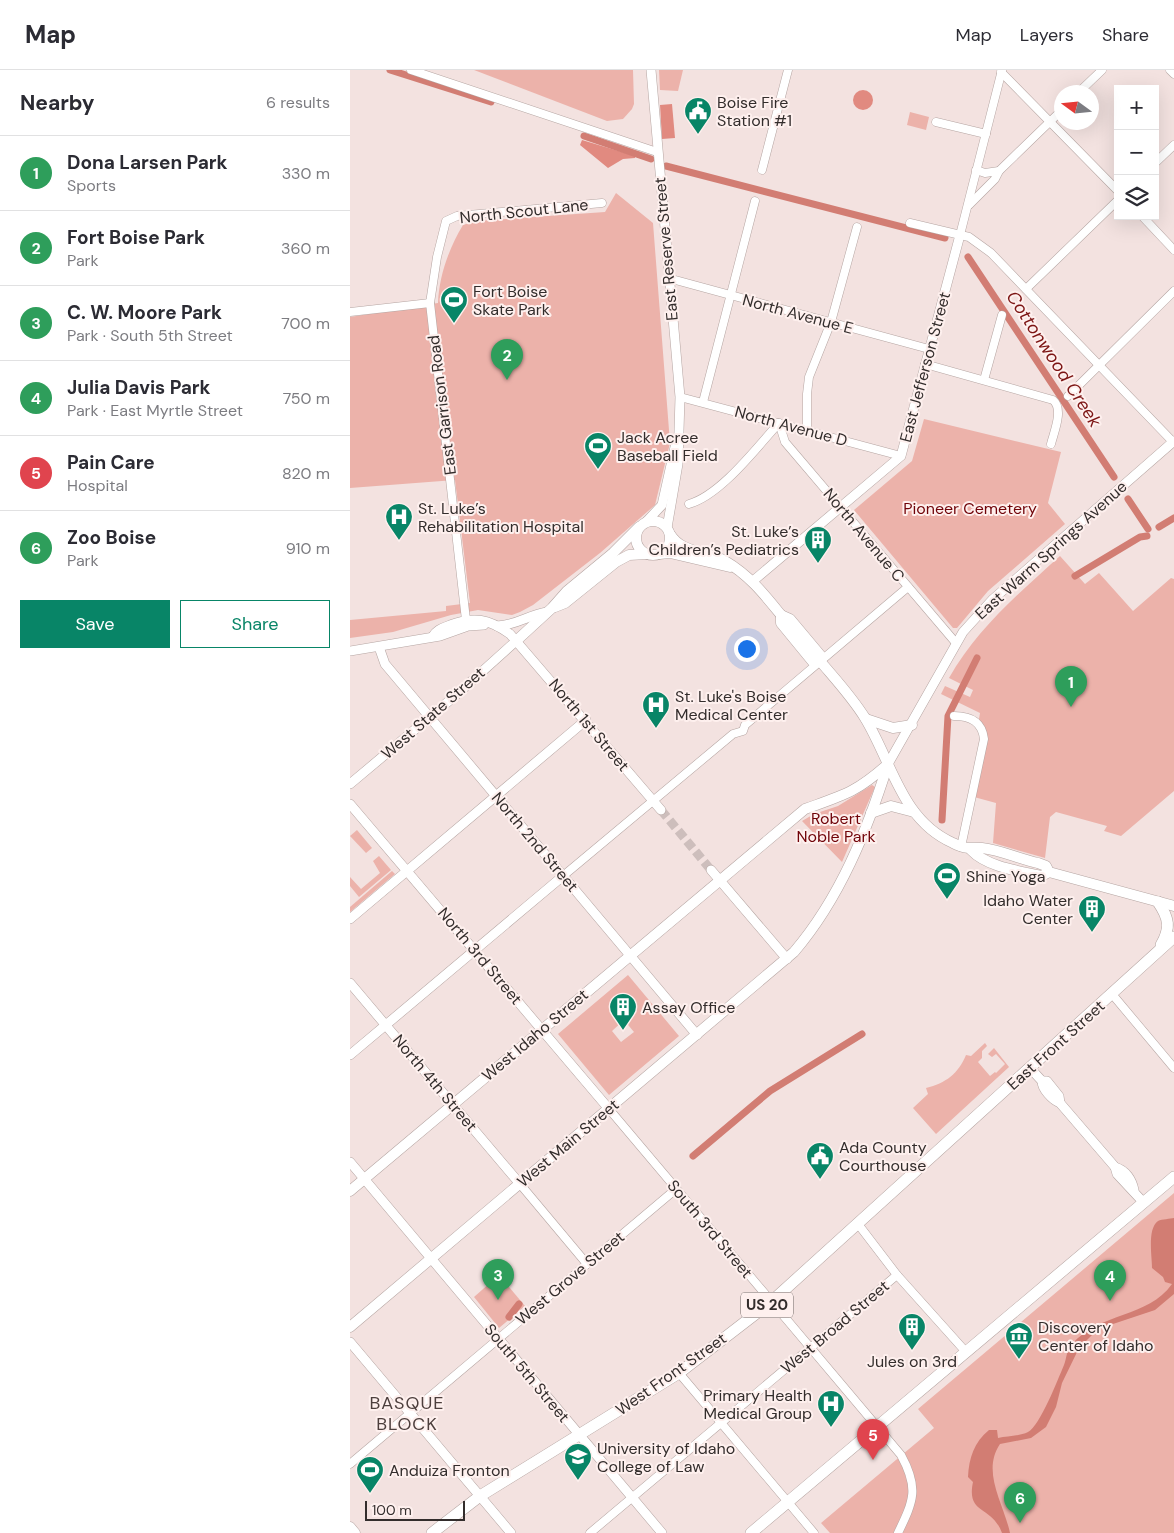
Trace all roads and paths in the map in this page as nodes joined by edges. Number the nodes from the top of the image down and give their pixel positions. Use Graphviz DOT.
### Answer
graph roads {
  1 [pos="411,70"];
  2 [pos="651,70"];
  3 [pos="788,70"];
  4 [pos="1102,70"];
  5 [pos="1170,70"];
  6 [pos="1002,71"];
  7 [pos="1174,74"];
  8 [pos="1087,85"];
  9 [pos="1054,118"];
  10 [pos="936,122"];
  11 [pos="1050,122"];
  12 [pos="986,134"];
  13 [pos="1174,145"];
  14 [pos="657,152"];
  15 [pos="1159,159"];
  16 [pos="762,170"];
  17 [pos="976,170"];
  18 [pos="999,171"];
  19 [pos="1114,187"];
  20 [pos="755,201"];
  21 [pos="602,203"];
  22 [pos="1114,204"];
  23 [pos="967,206"];
  24 [pos="1146,220"];
  25 [pos="446,221"];
  26 [pos="910,223"];
  27 [pos="857,227"];
  28 [pos="960,235"];
  29 [pos="1174,250"];
  30 [pos="668,278"];
  31 [pos="1026,289"];
  32 [pos="1174,291"];
  33 [pos="731,295"];
  34 [pos="430,303"];
  35 [pos="350,312"];
  36 [pos="1002,315"];
  37 [pos="831,322"];
  38 [pos="929,349"];
  39 [pos="925,364"];
  40 [pos="1098,365"];
  41 [pos="984,380"];
  42 [pos="680,396"];
  43 [pos="1068,396"];
  44 [pos="703,402"];
  45 [pos="779,423"];
  46 [pos="680,428"];
  47 [pos="808,430"];
  48 [pos="1173,442"];
  49 [pos="1051,444"];
  50 [pos="902,456"];
  51 [pos="689,504"];
  52 [pos="841,507"];
  53 [pos="643,524"];
  54 [pos="668,531"];
  55 [pos="652,554"];
  56 [pos="735,568"];
  57 [pos="753,581"];
  58 [pos="908,587"];
  59 [pos="549,610"];
  60 [pos="466,620"];
  61 [pos="499,626"];
  62 [pos="433,636"];
  63 [pos="516,641"];
  64 [pos="956,643"];
  65 [pos="379,647"];
  66 [pos="350,651"];
  67 [pos="820,662"];
  68 [pos="954,716"];
  69 [pos="430,717"];
  70 [pos="866,719"];
  71 [pos="586,720"];
  72 [pos="912,725"];
  73 [pos="888,764"];
  74 [pos="350,784"];
  75 [pos="496,796"];
  76 [pos="653,800"];
  77 [pos="350,804"];
  78 [pos="661,810"];
  79 [pos="914,812"];
  80 [pos="871,813"];
  81 [pos="966,848"];
  82 [pos="1002,854"];
  83 [pos="408,870"];
  84 [pos="711,870"];
  85 [pos="1022,871"];
  86 [pos="1050,872"];
  87 [pos="563,876"];
  88 [pos="720,880"];
  89 [pos="1158,902"];
  90 [pos="1174,906"];
  91 [pos="350,919"];
  92 [pos="1174,937"];
  93 [pos="475,950"];
  94 [pos="630,955"];
  95 [pos="1154,955"];
  96 [pos="787,959"];
  97 [pos="350,983"];
  98 [pos="1112,994"];
  99 [pos="386,1025"];
  100 [pos="542,1029"];
  101 [pos="697,1034"];
  102 [pos="350,1055"];
  103 [pos="1030,1068"];
  104 [pos="1174,1068"];
  105 [pos="453,1104"];
  106 [pos="609,1109"];
  107 [pos="937,1152"];
  108 [pos="350,1162"];
  109 [pos="1174,1177"];
  110 [pos="364,1179"];
  111 [pos="520,1184"];
  112 [pos="676,1189"];
  113 [pos="350,1191"];
  114 [pos="1144,1203"];
  115 [pos="858,1224"];
  116 [pos="431,1258"];
  117 [pos="587,1264"];
  118 [pos="897,1275"];
  119 [pos="771,1302"];
  120 [pos="350,1327"];
  121 [pos="498,1339"];
  122 [pos="350,1342"];
  123 [pos="810,1348"];
  124 [pos="966,1352"];
  125 [pos="679,1373"];
  126 [pos="410,1413"];
  127 [pos="721,1422"];
  128 [pos="877,1427"];
  129 [pos="579,1435"];
  130 [pos="350,1464"];
  131 [pos="480,1496"];
  132 [pos="632,1498"];
  133 [pos="788,1502"];
  134 [pos="350,1527"];
  135 [pos="355,1533"];
  136 [pos="432,1533"];
  137 [pos="511,1533"];
  138 [pos="590,1533"];
  139 [pos="662,1533"];
  140 [pos="751,1533"];
  141 [pos="814,1533"];
  142 [pos="898,1533"];
  1 -- 14 [label="street"];
  2 -- 14 [label="street, East Reserve Street"];
  3 -- 16 [label="street"];
  4 -- 8 [label="street"];
  5 -- 7 [label="street"];
  6 -- 11 [label="street"];
  6 -- 12 [label="street"];
  9 -- 11 [label="street"];
  10 -- 12 [label="street"];
  11 -- 18 [label="street"];
  11 -- 19 [label="street"];
  12 -- 17 [label="street"];
  13 -- 15 [label="street"];
  14 -- 30 [label="street, East Reserve Street"];
  17 -- 18 [label="street"];
  17 -- 23 [label="street"];
  18 -- 23 [label="street"];
  20 -- 33 [label="street"];
  21 -- 25 [label="street, North Scout Lane"];
  22 -- 31 [label="street"];
  23 -- 28 [label="street"];
  24 -- 29 [label="street"];
  25 -- 34 [label="street, East Garrison Road"];
  26 -- 28 [label="street"];
  27 -- 37 [label="street"];
  28 -- 31 [label="street"];
  28 -- 38 [label="street, East Jefferson Street"];
  30 -- 33 [label="street, North Avenue E"];
  30 -- 42 [label="street, East Reserve Street"];
  31 -- 40 [label="street"];
  32 -- 40 [label="street"];
  33 -- 37 [label="street, North Avenue E"];
  33 -- 44 [label="street"];
  34 -- 35 [label="street"];
  34 -- 60 [label="street, East Garrison Road"];
  36 -- 41 [label="street"];
  37 -- 38 [label="street, North Avenue E"];
  37 -- 47 [label="street"];
  38 -- 39 [label="street, East Jefferson Street"];
  39 -- 41 [label="street"];
  39 -- 50 [label="street, East Jefferson Street"];
  40 -- 43 [label="street"];
  40 -- 48 [label="street"];
  41 -- 49 [label="street"];
  42 -- 44 [label="street, North Avenue D"];
  42 -- 46 [label="street, East Reserve Street"];
  44 -- 45 [label="street, North Avenue D"];
  45 -- 47 [label="street, North Avenue D"];
  45 -- 51 [label="street"];
  45 -- 52 [label="street, North Avenue C"];
  46 -- 53 [label="street, East Reserve Street"];
  46 -- 54 [label="street, East Reserve Street"];
  47 -- 50 [label="street, North Avenue D"];
  48 -- 64 [label="street, East Warm Springs Avenue"];
  50 -- 52 [label="street, East Jefferson Street"];
  52 -- 57 [label="street, East Jefferson Street"];
  52 -- 58 [label="street, North Avenue C"];
  53 -- 54 [label="main road"];
  53 -- 55 [label="main road"];
  53 -- 59 [label="main road"];
  54 -- 55 [label="main road"];
  54 -- 56 [label="main road"];
  55 -- 56 [label="main road"];
  55 -- 59 [label="main road"];
  56 -- 57 [label="main road"];
  57 -- 67 [label="main road"];
  58 -- 64 [label="street, North Avenue C"];
  58 -- 67 [label="street"];
  59 -- 61 [label="street"];
  59 -- 63 [label="main road"];
  60 -- 61 [label="street"];
  60 -- 62 [label="street"];
  61 -- 62 [label="street"];
  61 -- 63 [label="street, North 1st Street"];
  62 -- 65 [label="street"];
  63 -- 69 [label="street, West State Street"];
  63 -- 71 [label="street, North 1st Street"];
  64 -- 72 [label="street, East Warm Springs Avenue"];
  65 -- 66 [label="street"];
  65 -- 69 [label="street, North 2nd Street"];
  67 -- 70 [label="main road"];
  67 -- 76 [label="street"];
  68 -- 81 [label="street"];
  69 -- 74 [label="street, West State Street"];
  69 -- 75 [label="street, North 2nd Street"];
  70 -- 72 [label="main road"];
  70 -- 73 [label="main road"];
  71 -- 75 [label="street"];
  71 -- 76 [label="street, North 1st Street"];
  72 -- 73 [label="street, East Warm Springs Avenue"];
  73 -- 79 [label="main road"];
  73 -- 80 [label="main road, East Warm Springs Avenue"];
  73 -- 88 [label="main road, West Idaho Street"];
  75 -- 83 [label="street"];
  75 -- 87 [label="street, North 2nd Street"];
  76 -- 78 [label="street, North 1st Street"];
  76 -- 87 [label="street"];
  77 -- 83 [label="street, North 3rd Street"];
  79 -- 80 [label="main road"];
  79 -- 81 [label="main road"];
  80 -- 96 [label="main road, East Warm Springs Avenue"];
  81 -- 82 [label="main road"];
  81 -- 85 [label="main road"];
  82 -- 85 [label="main road"];
  82 -- 86 [label="main road"];
  83 -- 91 [label="street"];
  83 -- 93 [label="street, North 3rd Street"];
  84 -- 88 [label="street"];
  85 -- 86 [label="main road"];
  86 -- 89 [label="main road"];
  87 -- 93 [label="street"];
  87 -- 94 [label="street, North 2nd Street"];
  88 -- 94 [label="main road, West Idaho Street"];
  88 -- 96 [label="street"];
  89 -- 90 [label="main road"];
  89 -- 95 [label="main road"];
  92 -- 95 [label="main road, East Front Street / US 20"];
  93 -- 99 [label="street"];
  93 -- 100 [label="street, North 3rd Street"];
  94 -- 100 [label="main road, West Idaho Street"];
  94 -- 101 [label="street, North 2nd Street"];
  95 -- 98 [label="main road, East Front Street / US 20"];
  96 -- 101 [label="main road, West Main Street"];
  97 -- 99 [label="street, North 4th Street"];
  98 -- 103 [label="main road, East Front Street / US 20"];
  98 -- 104 [label="street"];
  99 -- 102 [label="street"];
  99 -- 105 [label="street, North 4th Street"];
  100 -- 105 [label="main road, West Idaho Street"];
  100 -- 106 [label="street, North 3rd Street"];
  101 -- 106 [label="main road, West Main Street"];
  103 -- 107 [label="main road, East Front Street / US 20"];
  103 -- 114 [label="street"];
  105 -- 110 [label="main road, West Idaho Street"];
  105 -- 111 [label="street, North 4th Street"];
  106 -- 111 [label="main road, West Main Street"];
  106 -- 112 [label="street, South 3rd Street"];
  107 -- 115 [label="main road, West Front Street / US 20"];
  108 -- 110 [label="street, South 5th Street"];
  109 -- 114 [label="main road"];
  110 -- 113 [label="main road, West Idaho Street"];
  110 -- 116 [label="street, South 5th Street"];
  111 -- 116 [label="main road, West Main Street"];
  111 -- 117 [label="street"];
  112 -- 117 [label="street, West Grove Street"];
  112 -- 119 [label="street, South 3rd Street"];
  114 -- 124 [label="main road"];
  115 -- 118 [label="street"];
  115 -- 119 [label="main road, West Front Street / US 20"];
  116 -- 120 [label="main road, West Main Street"];
  116 -- 121 [label="street, South 5th Street"];
  117 -- 121 [label="street, West Grove Street"];
  118 -- 123 [label="street, West Broad Street"];
  118 -- 124 [label="street"];
  119 -- 123 [label="street, South 3rd Street"];
  119 -- 125 [label="main road, West Front Street / US 20"];
  121 -- 126 [label="street, West Grove Street"];
  121 -- 129 [label="street, South 5th Street"];
  122 -- 126 [label="street"];
  123 -- 127 [label="street, West Broad Street"];
  123 -- 128 [label="street, South 3rd Street"];
  124 -- 128 [label="main road"];
  125 -- 127 [label="street"];
  125 -- 129 [label="main road, West Front Street / US 20"];
  126 -- 130 [label="street, West Grove Street"];
  126 -- 131 [label="street"];
  127 -- 132 [label="street, West Broad Street"];
  127 -- 133 [label="street"];
  128 -- 133 [label="main road"];
  128 -- 142 [label="street, South 3rd Street"];
  129 -- 131 [label="main road, West Front Street / US 20"];
  129 -- 132 [label="street, South 5th Street"];
  131 -- 136 [label="main road, West Front Street / US 20"];
  131 -- 137 [label="street"];
  132 -- 138 [label="street, West Broad Street"];
  132 -- 139 [label="street, South 5th Street"];
  133 -- 140 [label="main road"];
  133 -- 141 [label="street"];
  134 -- 135 [label="main road"];
}
